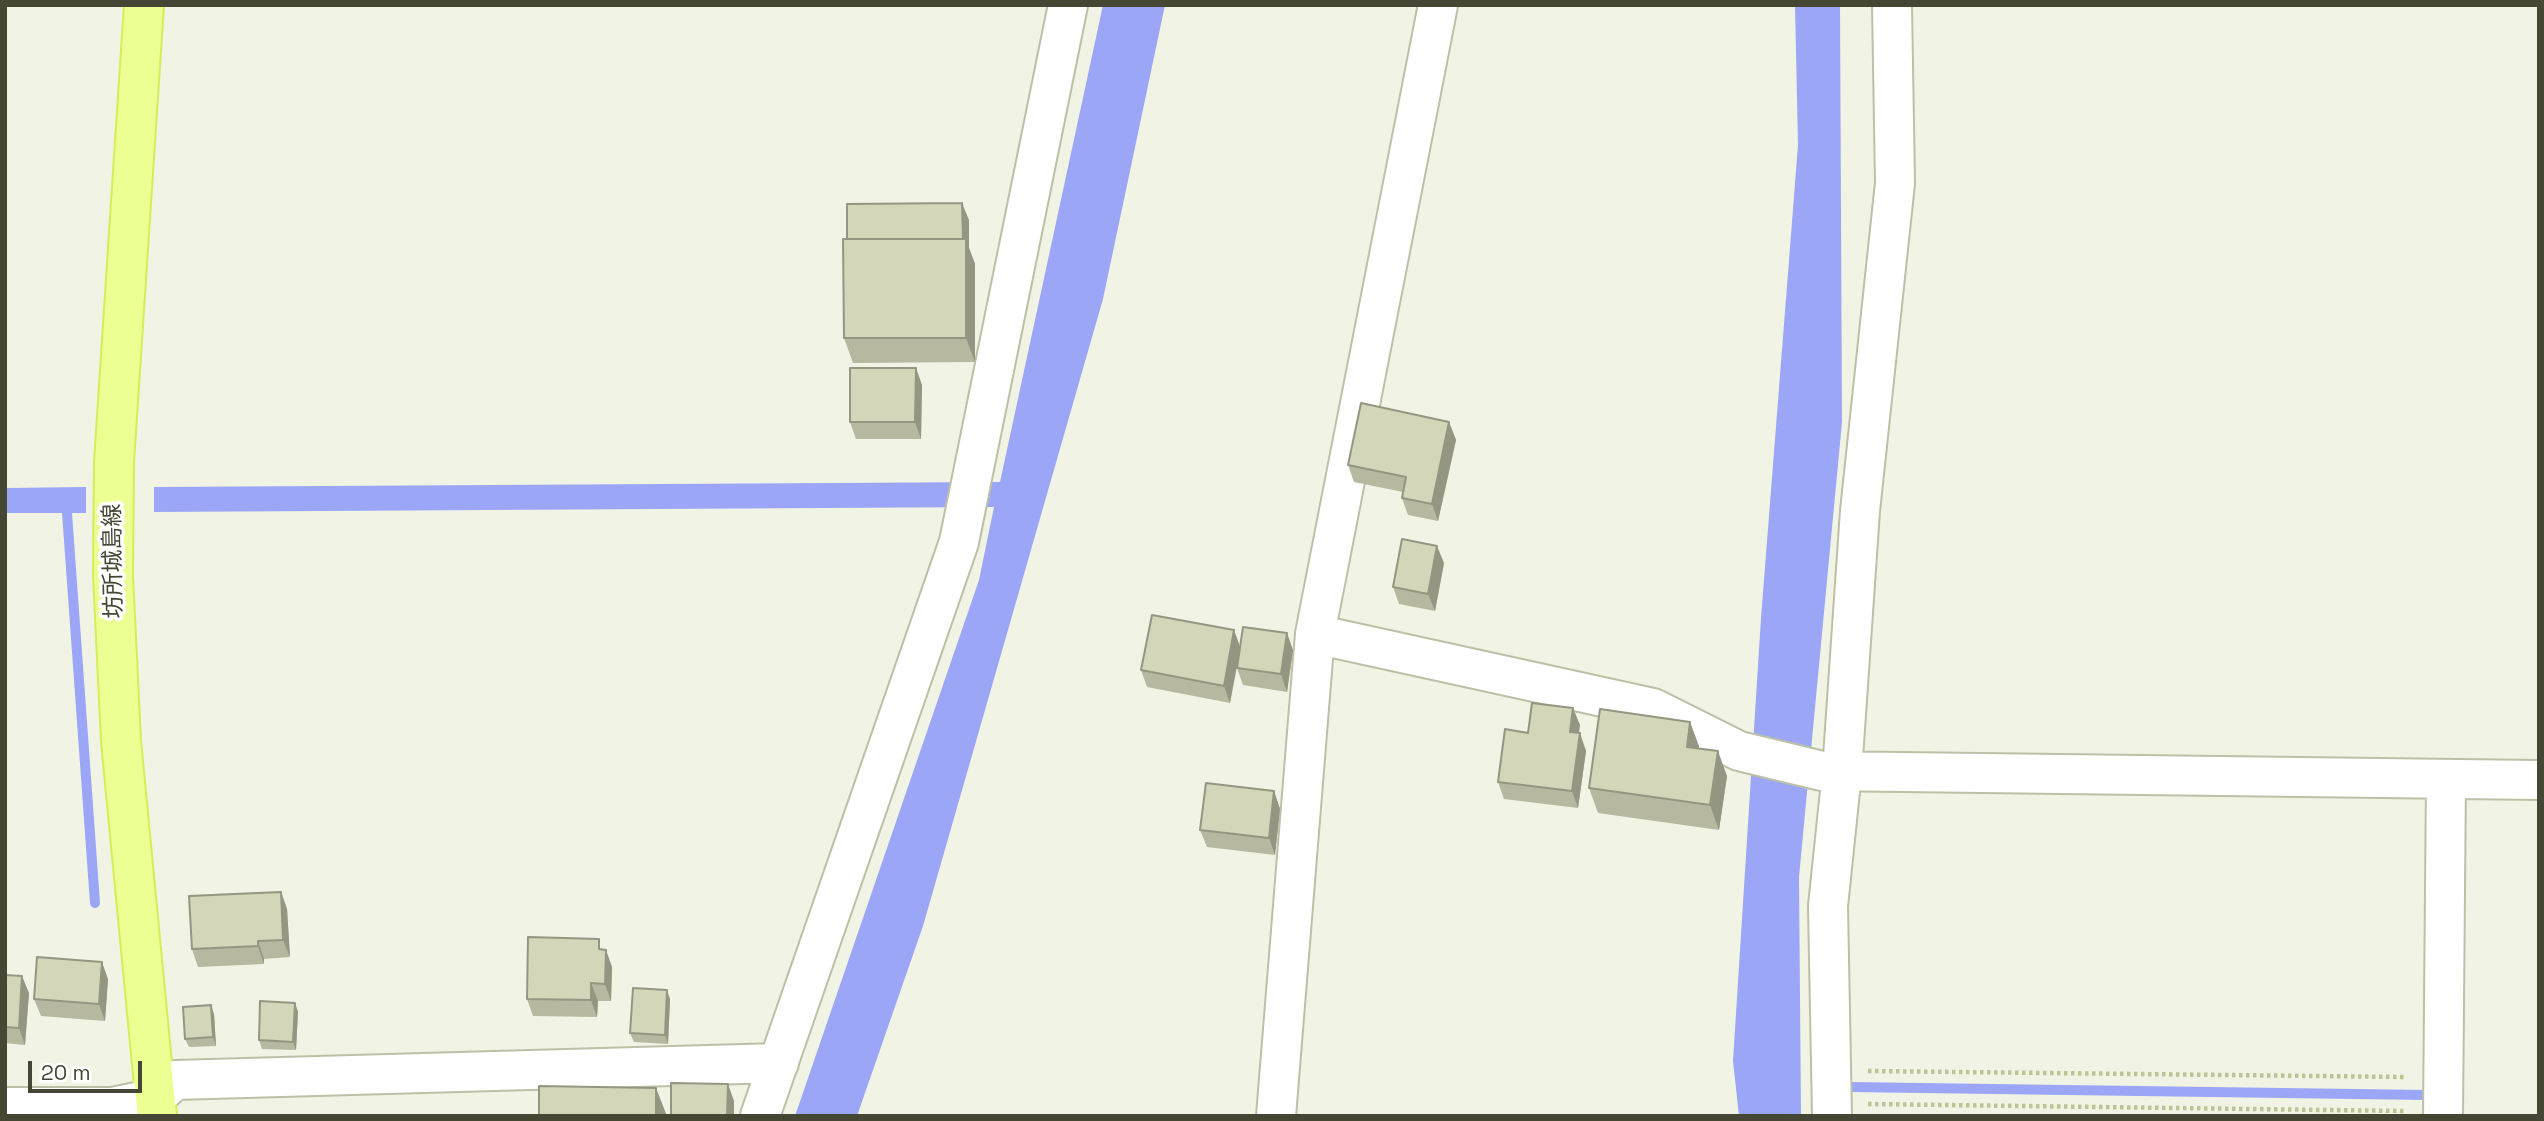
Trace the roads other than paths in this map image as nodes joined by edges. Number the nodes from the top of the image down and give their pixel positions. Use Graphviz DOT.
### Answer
graph roads {
  1 [pos="144,5"];
  2 [pos="1068,5"];
  3 [pos="1438,5"];
  4 [pos="1892,5"];
  5 [pos="1315,634"];
  6 [pos="1832,772"];
  7 [pos="2446,779"];
  8 [pos="2539,780"];
  9 [pos="779,1063"];
  10 [pos="1832,1097"];
  11 [pos="2443,1102"];
  12 [pos="5,1107"];
  13 [pos="156,1107"];
  14 [pos="760,1116"];
  15 [pos="1276,1116"];
  1 -- 13 [label="main road, 坊所城島線"];
  2 -- 9 [label="street"];
  3 -- 5 [label="street"];
  4 -- 6 [label="street"];
  5 -- 6 [label="street"];
  5 -- 15 [label="street"];
  6 -- 7 [label="street"];
  6 -- 10 [label="street"];
  7 -- 8 [label="street"];
  7 -- 11 [label="street"];
  9 -- 13 [label="street"];
  9 -- 14 [label="street"];
  12 -- 13 [label="street"];
}
